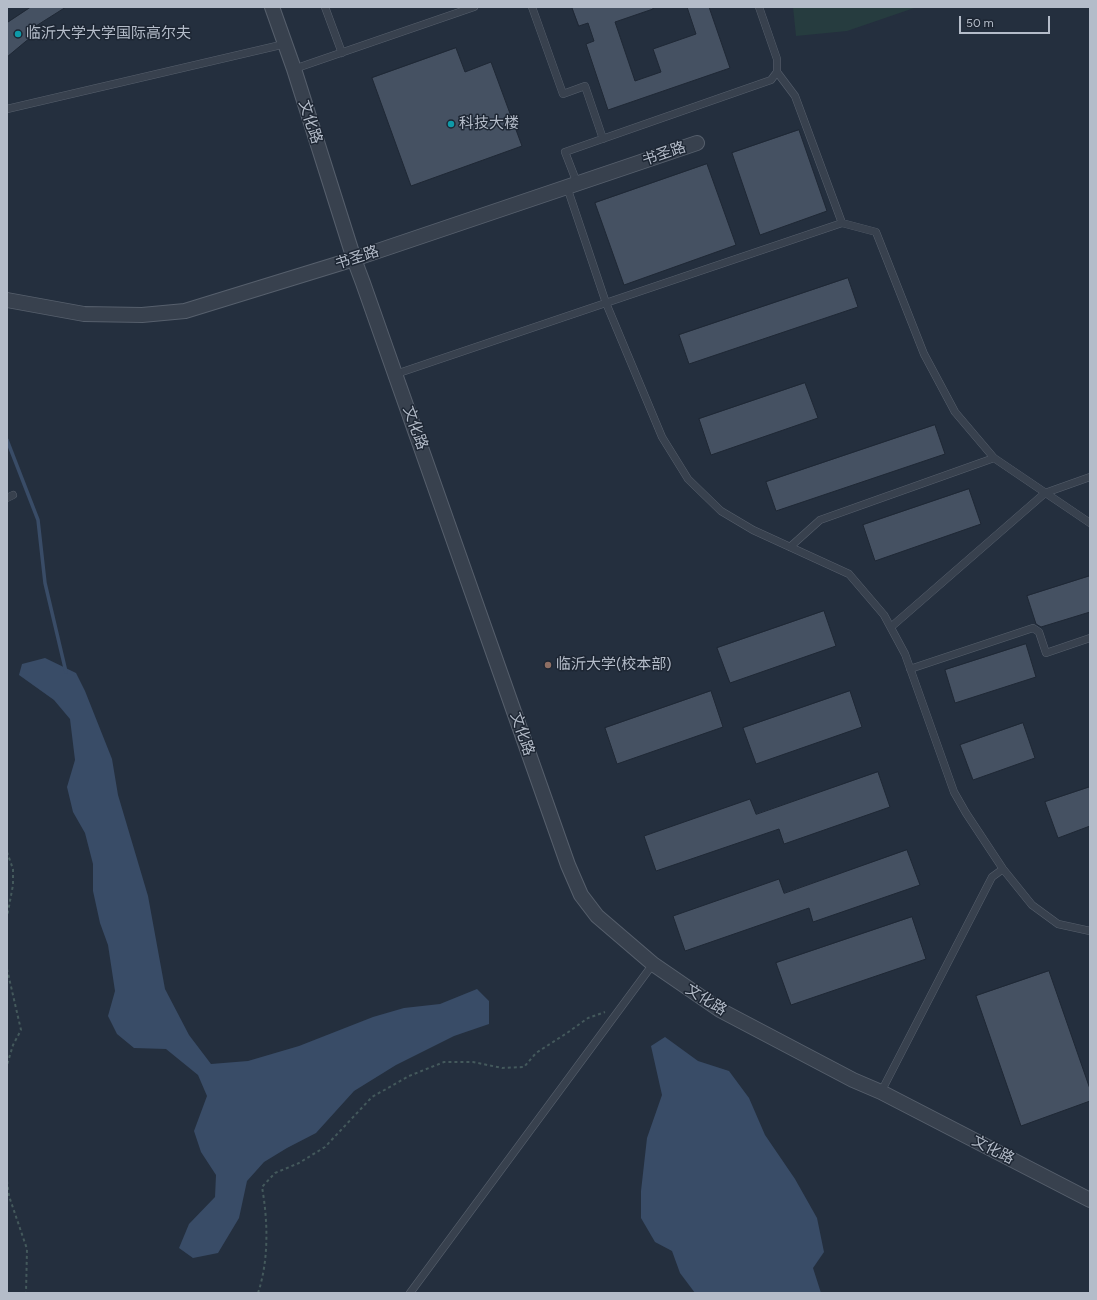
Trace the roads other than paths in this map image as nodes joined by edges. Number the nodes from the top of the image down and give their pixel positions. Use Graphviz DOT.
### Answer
graph roads {
  1 [pos="272,7"];
  2 [pos="325,7"];
  3 [pos="474,7"];
  4 [pos="532,7"];
  5 [pos="759,7"];
  6 [pos="285,44"];
  7 [pos="342,53"];
  8 [pos="294,69"];
  9 [pos="777,72"];
  10 [pos="7,109"];
  11 [pos="603,139"];
  12 [pos="697,143"];
  13 [pos="572,185"];
  14 [pos="842,223"];
  15 [pos="354,259"];
  16 [pos="7,300"];
  17 [pos="606,303"];
  18 [pos="396,374"];
  19 [pos="994,458"];
  20 [pos="1090,477"];
  21 [pos="1045,493"];
  22 [pos="1090,523"];
  23 [pos="790,547"];
  24 [pos="891,627"];
  25 [pos="1090,638"];
  26 [pos="910,668"];
  27 [pos="1003,869"];
  28 [pos="1090,931"];
  29 [pos="652,964"];
  30 [pos="881,1092"];
  31 [pos="1090,1200"];
  32 [pos="410,1293"];
  1 -- 6 [label="street, 文化路"];
  2 -- 7 [label="lane"];
  3 -- 7 [label="lane"];
  4 -- 11 [label="lane"];
  5 -- 9 [label="lane"];
  6 -- 8 [label="street, 文化路"];
  6 -- 10 [label="lane"];
  7 -- 8 [label="lane"];
  8 -- 15 [label="street, 文化路"];
  9 -- 11 [label="lane"];
  9 -- 14 [label="lane"];
  11 -- 13 [label="lane"];
  12 -- 13 [label="street, 书圣路"];
  13 -- 15 [label="street, 书圣路"];
  13 -- 17 [label="lane"];
  14 -- 17 [label="lane"];
  14 -- 19 [label="lane"];
  15 -- 16 [label="street, 书圣路"];
  15 -- 18 [label="street, 文化路"];
  17 -- 18 [label="lane"];
  17 -- 23 [label="lane"];
  18 -- 29 [label="street, 文化路"];
  19 -- 21 [label="lane"];
  19 -- 23 [label="lane"];
  20 -- 21 [label="lane"];
  21 -- 22 [label="lane"];
  21 -- 24 [label="lane"];
  23 -- 24 [label="lane"];
  24 -- 26 [label="lane"];
  25 -- 26 [label="lane"];
  26 -- 27 [label="lane"];
  27 -- 28 [label="lane"];
  27 -- 30 [label="lane"];
  29 -- 30 [label="street, 文化路"];
  29 -- 32 [label="lane"];
  30 -- 31 [label="street, 文化路"];
}
